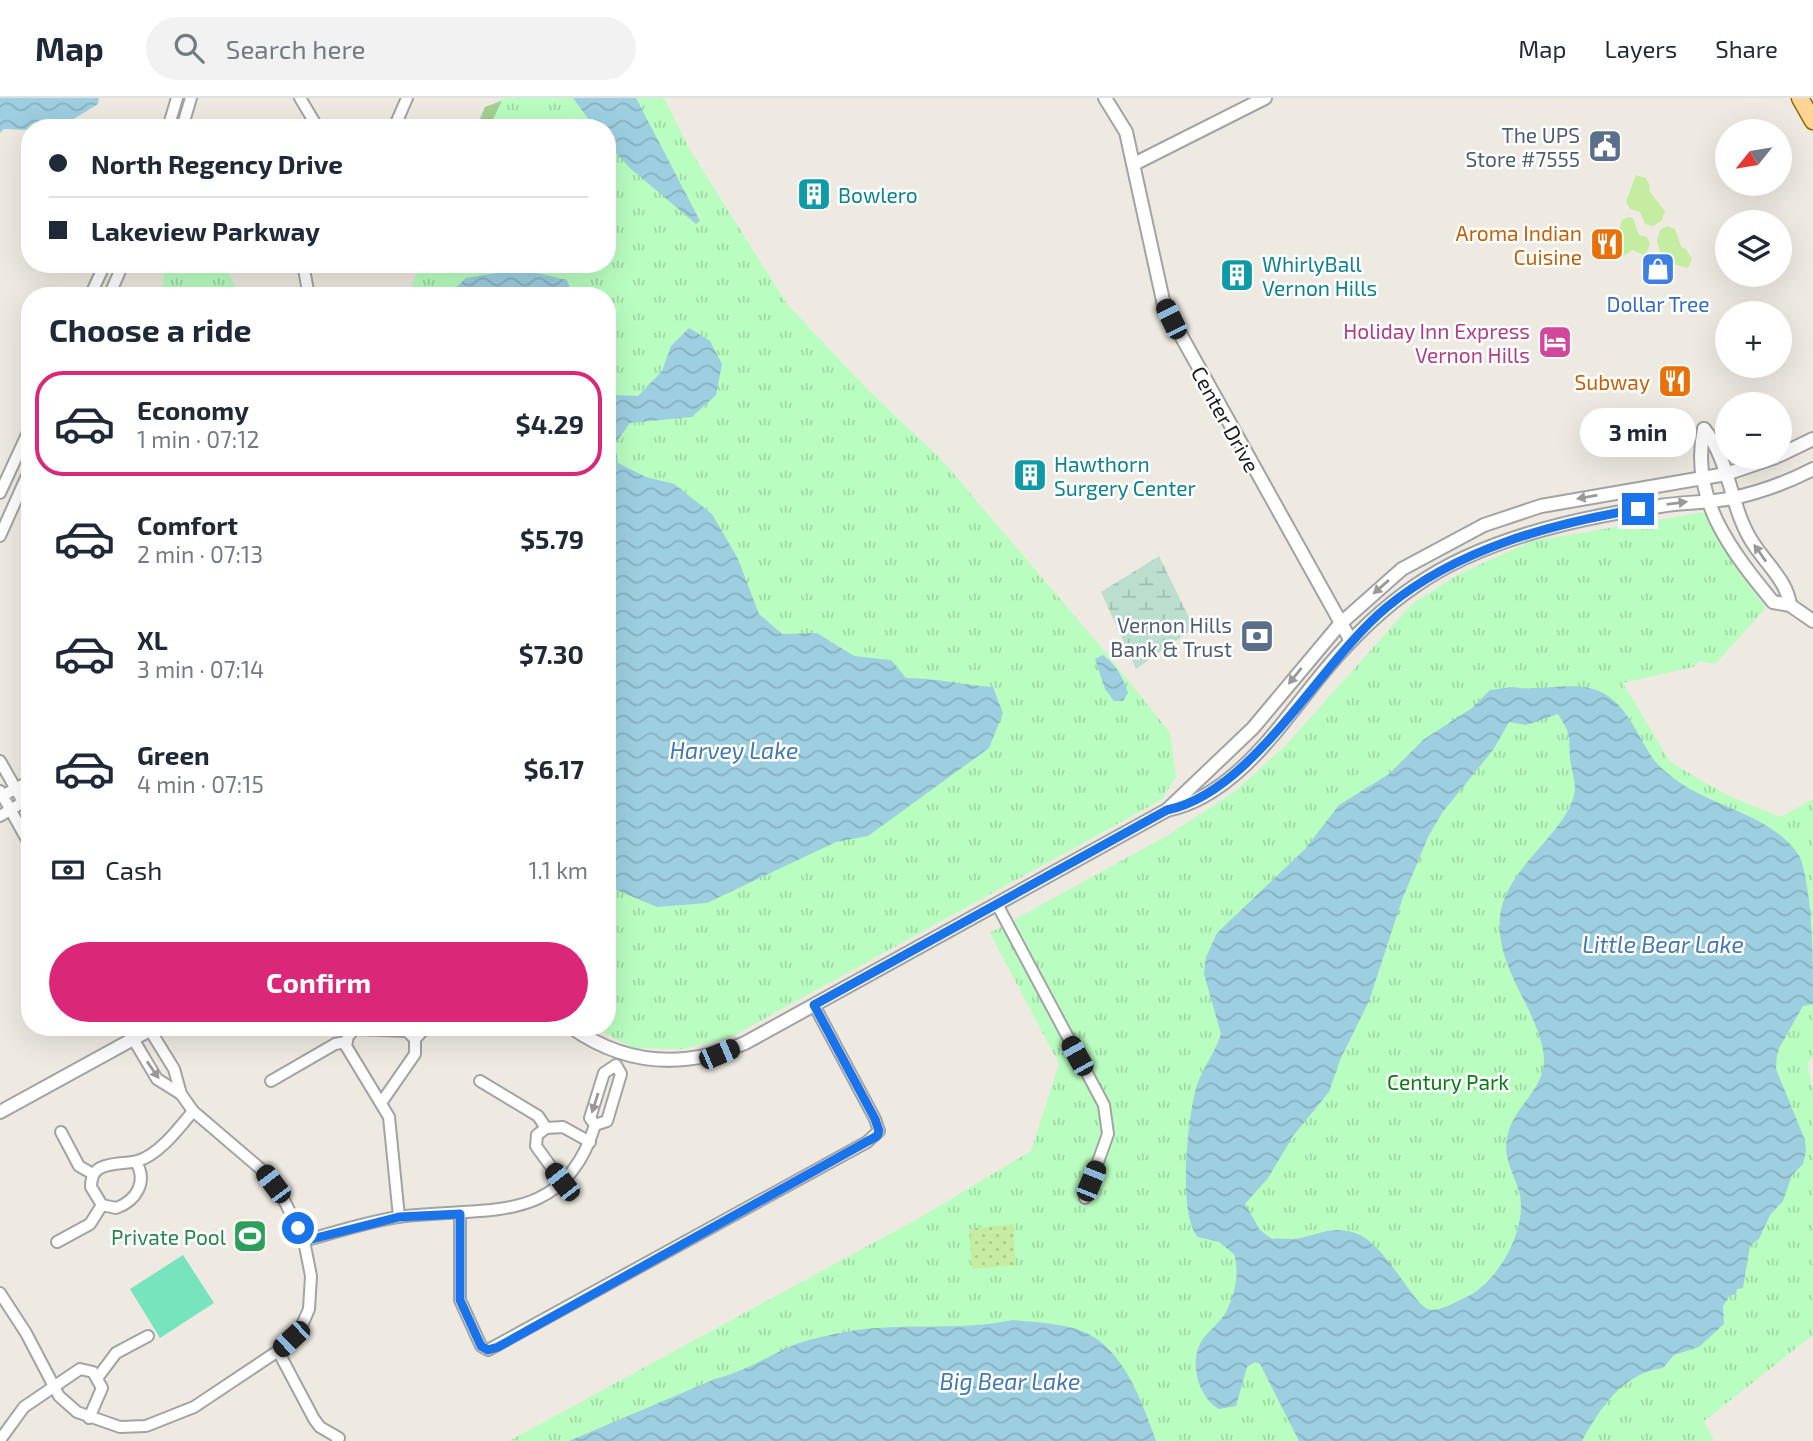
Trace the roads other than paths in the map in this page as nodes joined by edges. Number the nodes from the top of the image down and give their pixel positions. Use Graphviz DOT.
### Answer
graph roads {
  1 [pos="177,98"];
  2 [pos="191,98"];
  3 [pos="300,98"];
  4 [pos="407,98"];
  5 [pos="1265,98"];
  6 [pos="1800,98"];
  7 [pos="1108,100"];
  8 [pos="171,119"];
  9 [pos="185,119"];
  10 [pos="313,119"];
  11 [pos="398,119"];
  12 [pos="1813,121"];
  13 [pos="1134,164"];
  14 [pos="1813,439"];
  15 [pos="21,448"];
  16 [pos="1792,449"];
  17 [pos="1740,469"];
  18 [pos="1813,469"];
  19 [pos="1726,474"];
  20 [pos="1704,477"];
  21 [pos="21,489"];
  22 [pos="0,493"];
  23 [pos="1732,498"];
  24 [pos="1709,501"];
  25 [pos="0,536"];
  26 [pos="1790,605"];
  27 [pos="1813,621"];
  28 [pos="1340,624"];
  29 [pos="1351,641"];
  30 [pos="0,761"];
  31 [pos="21,786"];
  32 [pos="16,788"];
  33 [pos="21,793"];
  34 [pos="1,795"];
  35 [pos="21,804"];
  36 [pos="1167,810"];
  37 [pos="5,813"];
  38 [pos="21,833"];
  39 [pos="998,906"];
  40 [pos="814,1005"];
  41 [pos="125,1036"];
  42 [pos="132,1036"];
  43 [pos="155,1036"];
  44 [pos="349,1036"];
  45 [pos="412,1036"];
  46 [pos="418,1036"];
  47 [pos="584,1036"];
  48 [pos="415,1039"];
  49 [pos="346,1042"];
  50 [pos="617,1059"];
  51 [pos="271,1081"];
  52 [pos="480,1081"];
  53 [pos="181,1094"];
  54 [pos="381,1103"];
  55 [pos="193,1111"];
  56 [pos="0,1112"];
  57 [pos="595,1125"];
  58 [pos="545,1128"];
  59 [pos="61,1132"];
  60 [pos="590,1142"];
  61 [pos="136,1162"];
  62 [pos="93,1174"];
  63 [pos="562,1182"];
  64 [pos="1085,1198"];
  65 [pos="102,1205"];
  66 [pos="460,1214"];
  67 [pos="399,1217"];
  68 [pos="304,1241"];
  69 [pos="57,1242"];
  70 [pos="0,1293"];
  71 [pos="148,1336"];
  72 [pos="278,1351"];
  73 [pos="98,1377"];
  74 [pos="52,1387"];
  75 [pos="89,1418"];
  76 [pos="0,1440"];
  77 [pos="337,1441"];
  1 -- 8 [label="street"];
  2 -- 9 [label="street"];
  3 -- 10 [label="street"];
  4 -- 11 [label="street"];
  5 -- 13 [label="street"];
  6 -- 12 [label="main road"];
  7 -- 13 [label="street, Center Drive"];
  13 -- 28 [label="street, Center Drive"];
  14 -- 16 [label="street"];
  15 -- 22 [label="street"];
  17 -- 19 [label="street"];
  18 -- 23 [label="street"];
  19 -- 20 [label="street"];
  19 -- 20 [label="street"];
  19 -- 23 [label="street"];
  20 -- 24 [label="street"];
  20 -- 28 [label="street, one-way"];
  21 -- 25 [label="street"];
  23 -- 24 [label="street"];
  26 -- 23 [label="street, one-way"];
  24 -- 26 [label="street"];
  29 -- 24 [label="street, one-way"];
  26 -- 27 [label="street"];
  28 -- 29 [label="street, Center Drive"];
  28 -- 36 [label="street, one-way"];
  29 -- 36 [label="street"];
  30 -- 32 [label="street"];
  31 -- 32 [label="street"];
  32 -- 33 [label="street"];
  32 -- 34 [label="street"];
  34 -- 37 [label="street"];
  35 -- 37 [label="street"];
  36 -- 39 [label="street"];
  37 -- 38 [label="street"];
  39 -- 40 [label="street"];
  39 -- 64 [label="street"];
  40 -- 50 [label="street"];
  40 -- 66 [label="street"];
  41 -- 56 [label="street"];
  42 -- 53 [label="street, one-way"];
  43 -- 53 [label="street"];
  44 -- 49 [label="street"];
  45 -- 48 [label="street"];
  46 -- 48 [label="street"];
  47 -- 50 [label="street"];
  48 -- 54 [label="street"];
  49 -- 51 [label="street"];
  49 -- 54 [label="street"];
  50 -- 57 [label="street, one-way"];
  50 -- 57 [label="street"];
  52 -- 58 [label="street"];
  53 -- 55 [label="street"];
  54 -- 67 [label="street"];
  55 -- 61 [label="street"];
  55 -- 68 [label="street"];
  57 -- 60 [label="street"];
  58 -- 60 [label="street"];
  58 -- 63 [label="street"];
  59 -- 62 [label="street"];
  60 -- 63 [label="street"];
  61 -- 62 [label="street"];
  61 -- 65 [label="street"];
  62 -- 65 [label="street"];
  63 -- 66 [label="street"];
  65 -- 69 [label="street"];
  66 -- 67 [label="street"];
  67 -- 68 [label="street"];
  68 -- 72 [label="street"];
  70 -- 74 [label="street"];
  71 -- 73 [label="street"];
  72 -- 75 [label="street"];
  72 -- 77 [label="street"];
  73 -- 74 [label="street"];
  73 -- 75 [label="street"];
  74 -- 75 [label="street"];
  74 -- 76 [label="street"];
}
